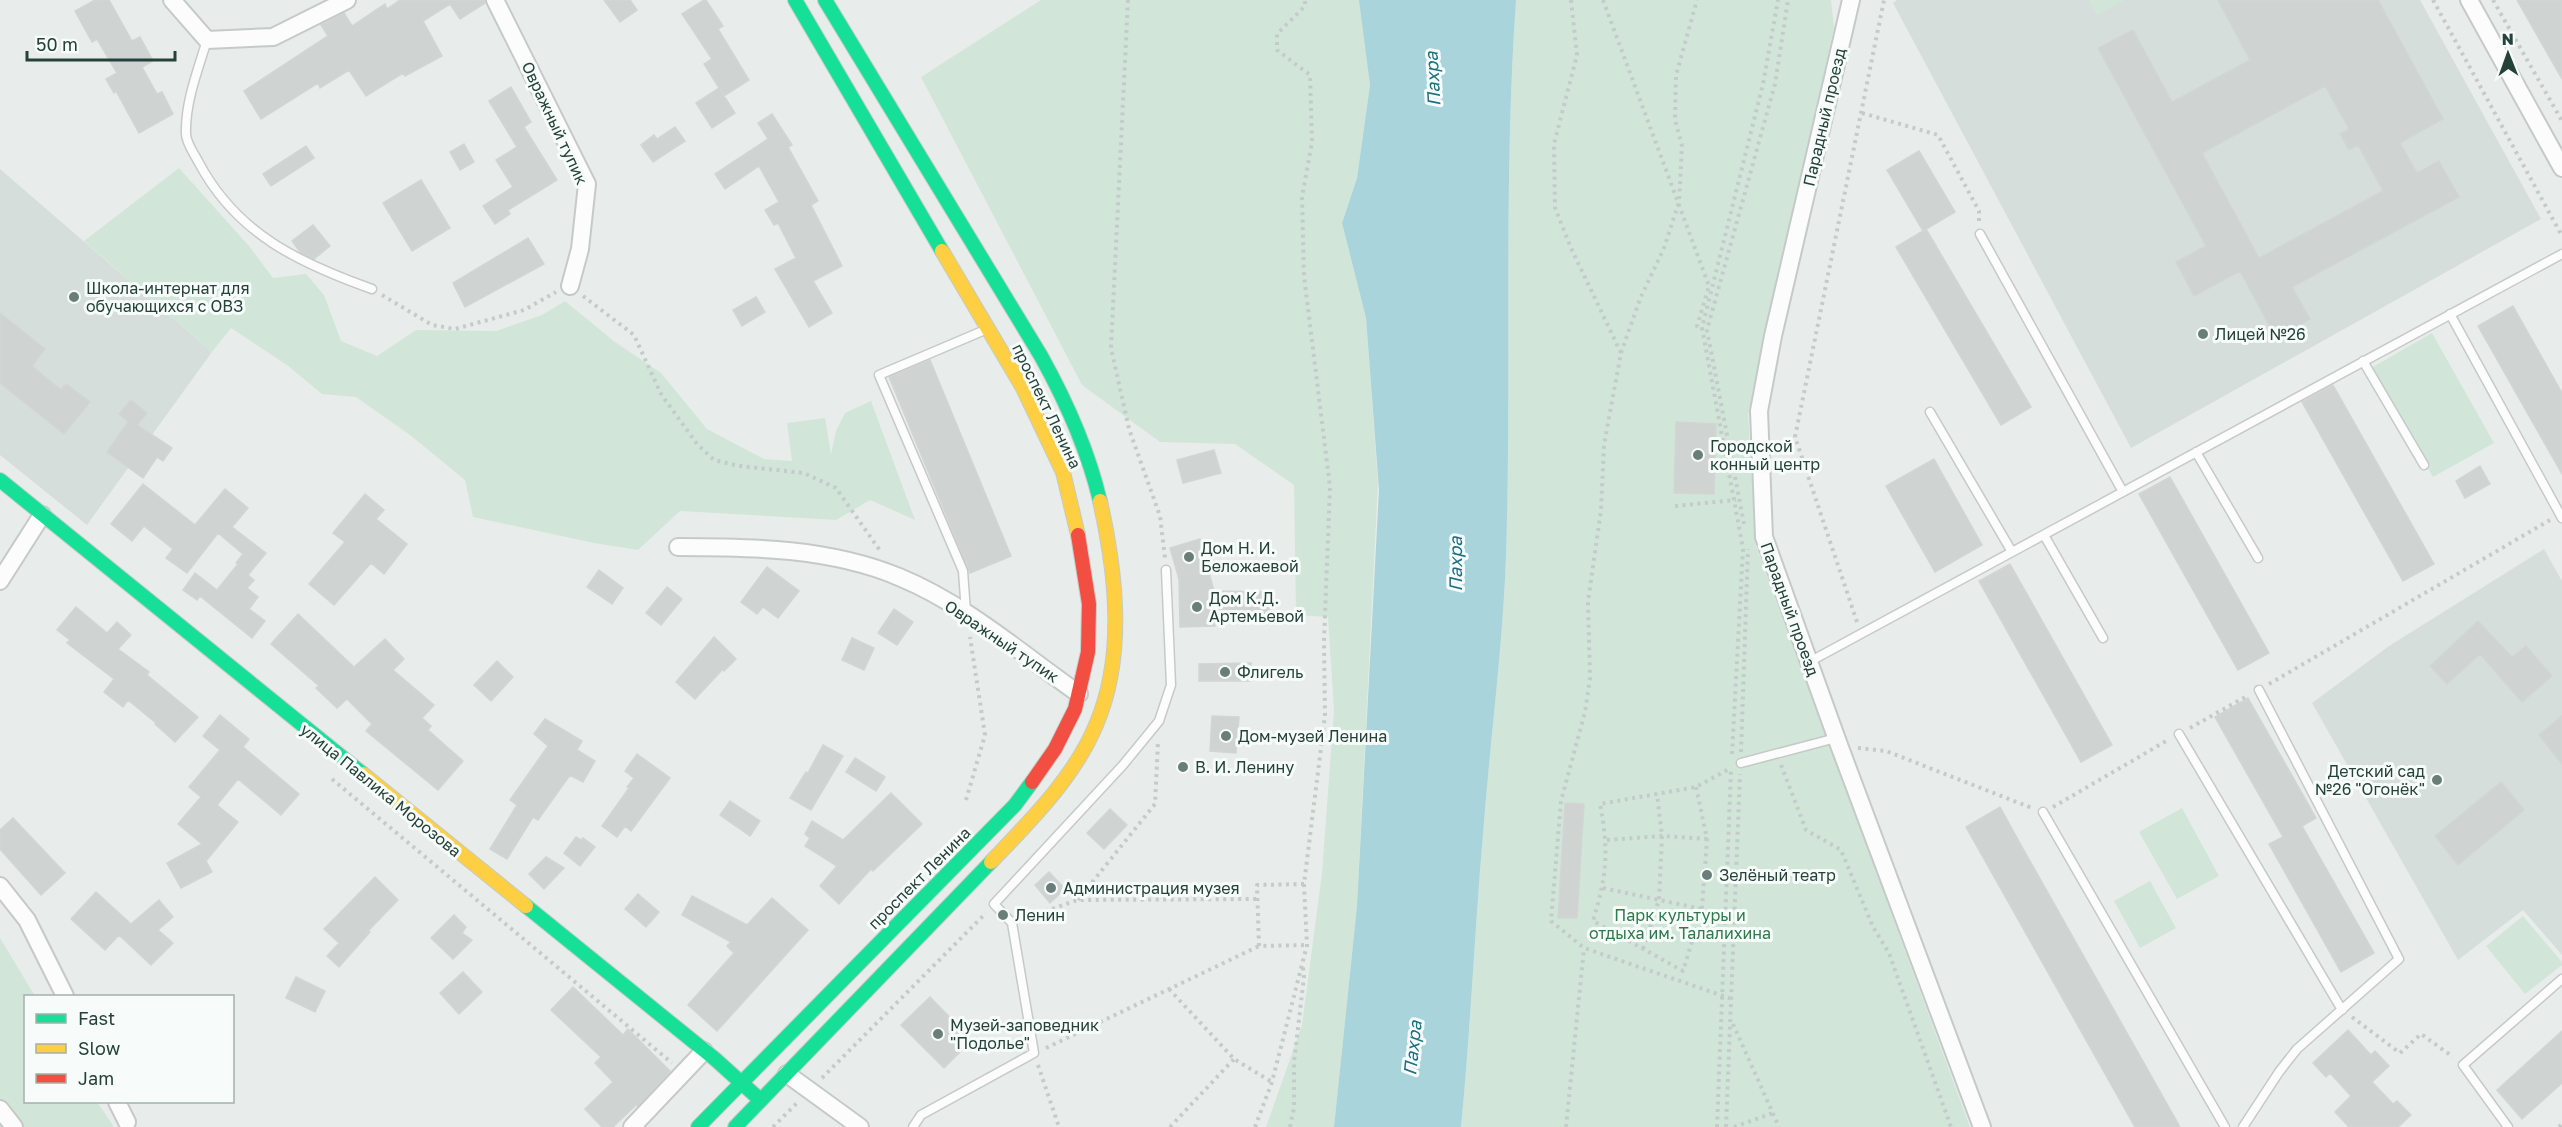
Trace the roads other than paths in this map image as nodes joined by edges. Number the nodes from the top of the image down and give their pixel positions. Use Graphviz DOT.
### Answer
graph roads {
  1 [pos="172,0"];
  2 [pos="347,0"];
  3 [pos="495,0"];
  4 [pos="795,0"];
  5 [pos="825,0"];
  6 [pos="1851,0"];
  7 [pos="2469,0"];
  8 [pos="207,40"];
  9 [pos="2562,168"];
  10 [pos="1980,234"];
  11 [pos="2562,254"];
  12 [pos="570,286"];
  13 [pos="372,289"];
  14 [pos="2450,314"];
  15 [pos="988,328"];
  16 [pos="2363,361"];
  17 [pos="1930,412"];
  18 [pos="2196,452"];
  19 [pos="2424,465"];
  20 [pos="0,480"];
  21 [pos="2123,492"];
  22 [pos="42,515"];
  23 [pos="2561,516"];
  24 [pos="2044,535"];
  25 [pos="678,547"];
  26 [pos="2012,552"];
  27 [pos="2258,558"];
  28 [pos="1166,570"];
  29 [pos="0,581"];
  30 [pos="966,612"];
  31 [pos="2103,638"];
  32 [pos="1809,662"];
  33 [pos="2259,690"];
  34 [pos="1079,694"];
  35 [pos="2179,734"];
  36 [pos="1838,742"];
  37 [pos="1741,763"];
  38 [pos="2043,812"];
  39 [pos="0,886"];
  40 [pos="2562,979"];
  41 [pos="64,995"];
  42 [pos="2342,1010"];
  43 [pos="704,1051"];
  44 [pos="787,1074"];
  45 [pos="740,1082"];
  46 [pos="761,1101"];
  47 [pos="118,1103"];
  48 [pos="0,1109"];
  49 [pos="127,1122"];
  50 [pos="14,1127"];
  51 [pos="632,1127"];
  52 [pos="698,1127"];
  53 [pos="735,1127"];
  54 [pos="860,1127"];
  55 [pos="913,1127"];
  56 [pos="1982,1127"];
  57 [pos="2225,1127"];
  58 [pos="2243,1127"];
  59 [pos="2508,1127"];
  1 -- 8 [label="street"];
  2 -- 8 [label="street"];
  3 -- 12 [label="street, Овражный тупик"];
  4 -- 15 [label="main road, проспект Ленина"];
  5 -- 44 [label="main road, проспект Ленина"];
  6 -- 32 [label="street, Парадный проезд"];
  7 -- 9 [label="street"];
  8 -- 13 [label="lane"];
  10 -- 21 [label="lane"];
  11 -- 14 [label="lane"];
  14 -- 16 [label="lane"];
  14 -- 23 [label="lane"];
  15 -- 30 [label="lane"];
  15 -- 34 [label="main road, проспект Ленина"];
  16 -- 18 [label="lane"];
  16 -- 19 [label="lane"];
  17 -- 26 [label="lane"];
  18 -- 21 [label="lane"];
  18 -- 27 [label="lane"];
  20 -- 22 [label="main road, улица Павлика Морозова"];
  21 -- 24 [label="lane"];
  22 -- 29 [label="street"];
  22 -- 43 [label="main road, улица Павлика Морозова"];
  24 -- 26 [label="lane"];
  24 -- 31 [label="lane"];
  25 -- 30 [label="street, Овражный тупик"];
  26 -- 32 [label="lane"];
  28 -- 55 [label="lane"];
  30 -- 34 [label="street, Овражный тупик"];
  32 -- 36 [label="street, Парадный проезд"];
  33 -- 42 [label="lane"];
  34 -- 45 [label="main road, проспект Ленина"];
  35 -- 42 [label="lane"];
  36 -- 37 [label="lane"];
  36 -- 56 [label="street, Парадный проезд"];
  38 -- 57 [label="lane"];
  39 -- 41 [label="street"];
  40 -- 59 [label="lane"];
  42 -- 58 [label="lane"];
  43 -- 45 [label="main road, улица Павлика Морозова"];
  43 -- 51 [label="street"];
  44 -- 46 [label="main road, проспект Ленина"];
  44 -- 54 [label="street"];
  45 -- 46 [label="main road, улица Павлика Морозова"];
  45 -- 52 [label="main road, проспект Ленина"];
  46 -- 53 [label="main road, проспект Ленина"];
  47 -- 49 [label="street"];
  48 -- 50 [label="street"];
}
